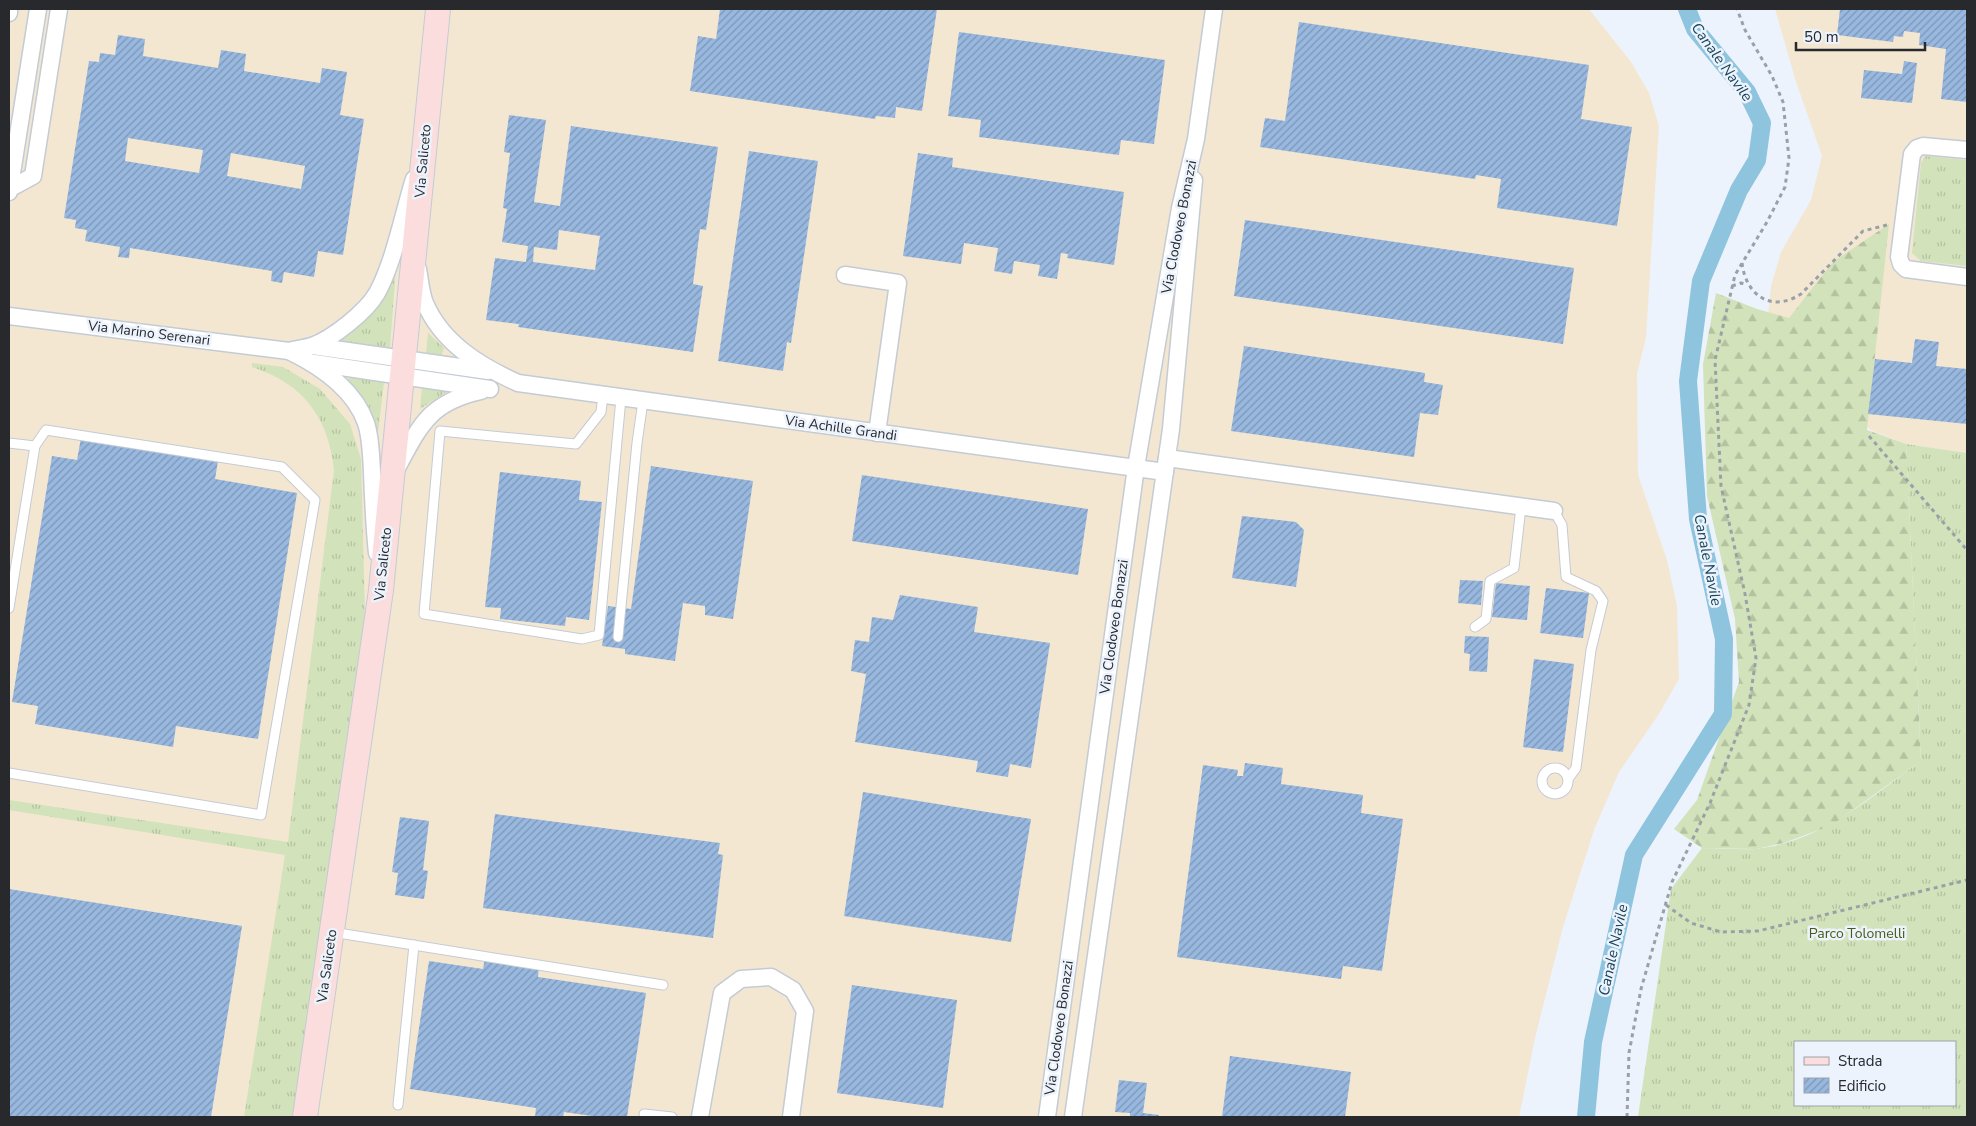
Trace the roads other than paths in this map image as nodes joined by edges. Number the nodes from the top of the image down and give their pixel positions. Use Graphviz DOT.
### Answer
graph roads {
  1 [pos="9,9"];
  2 [pos="38,9"];
  3 [pos="59,9"];
  4 [pos="438,9"];
  5 [pos="1214,9"];
  6 [pos="9,13"];
  7 [pos="27,78"];
  8 [pos="48,82"];
  9 [pos="1196,138"];
  10 [pos="425,141"];
  11 [pos="1967,150"];
  12 [pos="9,191"];
  13 [pos="415,252"];
  14 [pos="845,275"];
  15 [pos="1967,277"];
  16 [pos="9,316"];
  17 [pos="313,346"];
  18 [pos="289,351"];
  19 [pos="314,363"];
  20 [pos="404,368"];
  21 [pos="492,372"];
  22 [pos="518,383"];
  23 [pos="490,388"];
  24 [pos="603,395"];
  25 [pos="621,398"];
  26 [pos="643,401"];
  27 [pos="877,433"];
  28 [pos="9,443"];
  29 [pos="35,446"];
  30 [pos="1166,465"];
  31 [pos="1136,467"];
  32 [pos="393,474"];
  33 [pos="1521,507"];
  34 [pos="1554,511"];
  35 [pos="381,590"];
  36 [pos="9,608"];
  37 [pos="1475,627"];
  38 [pos="618,637"];
  39 [pos="9,773"];
  40 [pos="1568,780"];
  41 [pos="332,932"];
  42 [pos="414,945"];
  43 [pos="663,985"];
  44 [pos="398,1105"];
  45 [pos="644,1114"];
  46 [pos="658,1116"];
  47 [pos="305,1117"];
  48 [pos="672,1117"];
  49 [pos="700,1117"];
  50 [pos="790,1117"];
  51 [pos="1047,1117"];
  52 [pos="1073,1117"];
  1 -- 6 [label="street"];
  2 -- 7 [label="street"];
  3 -- 8 [label="street"];
  4 -- 10 [label="main road, Via Saliceto"];
  5 -- 9 [label="street, Via Clodoveo Bonazzi"];
  7 -- 8 [label="street"];
  7 -- 12 [label="street"];
  8 -- 12 [label="street"];
  9 -- 30 [label="street, Via Clodoveo Bonazzi"];
  9 -- 31 [label="street, Via Clodoveo Bonazzi"];
  10 -- 13 [label="main road, Via Saliceto"];
  10 -- 17 [label="street, Via Marino Serenari"];
  11 -- 15 [label="street"];
  13 -- 20 [label="main road, Via Saliceto"];
  13 -- 21 [label="street, Via Achille Grandi"];
  14 -- 27 [label="street"];
  16 -- 18 [label="street, Via Marino Serenari"];
  17 -- 18 [label="street, Via Marino Serenari"];
  17 -- 20 [label="street, Via Marino Serenari"];
  18 -- 19 [label="street, Via Marino Serenari"];
  19 -- 20 [label="street, Via Marino Serenari"];
  19 -- 35 [label="street, Via Marino Serenari"];
  20 -- 21 [label="street, Via Achille Grandi"];
  20 -- 23 [label="street, Via Achille Grandi"];
  20 -- 32 [label="main road, Via Saliceto"];
  21 -- 22 [label="street, Via Achille Grandi"];
  22 -- 23 [label="street, Via Achille Grandi"];
  22 -- 24 [label="street, Via Achille Grandi"];
  23 -- 32 [label="street, Via Achille Grandi"];
  24 -- 25 [label="street, Via Achille Grandi"];
  24 -- 25 [label="lane"];
  25 -- 26 [label="street, Via Achille Grandi"];
  26 -- 27 [label="street, Via Achille Grandi"];
  26 -- 38 [label="lane"];
  27 -- 31 [label="street, Via Achille Grandi"];
  28 -- 29 [label="lane"];
  29 -- 36 [label="lane"];
  29 -- 39 [label="lane"];
  30 -- 31 [label="street, Via Achille Grandi"];
  30 -- 33 [label="street"];
  30 -- 52 [label="street, Via Clodoveo Bonazzi"];
  31 -- 51 [label="street, Via Clodoveo Bonazzi"];
  32 -- 35 [label="main road, Via Saliceto"];
  33 -- 34 [label="street"];
  33 -- 37 [label="lane"];
  34 -- 40 [label="lane"];
  35 -- 41 [label="main road, Via Saliceto"];
  41 -- 42 [label="lane"];
  41 -- 47 [label="main road, Via Saliceto"];
  42 -- 43 [label="lane"];
  42 -- 44 [label="lane"];
  45 -- 46 [label="lane"];
  46 -- 48 [label="lane"];
  49 -- 50 [label="street"];
}
